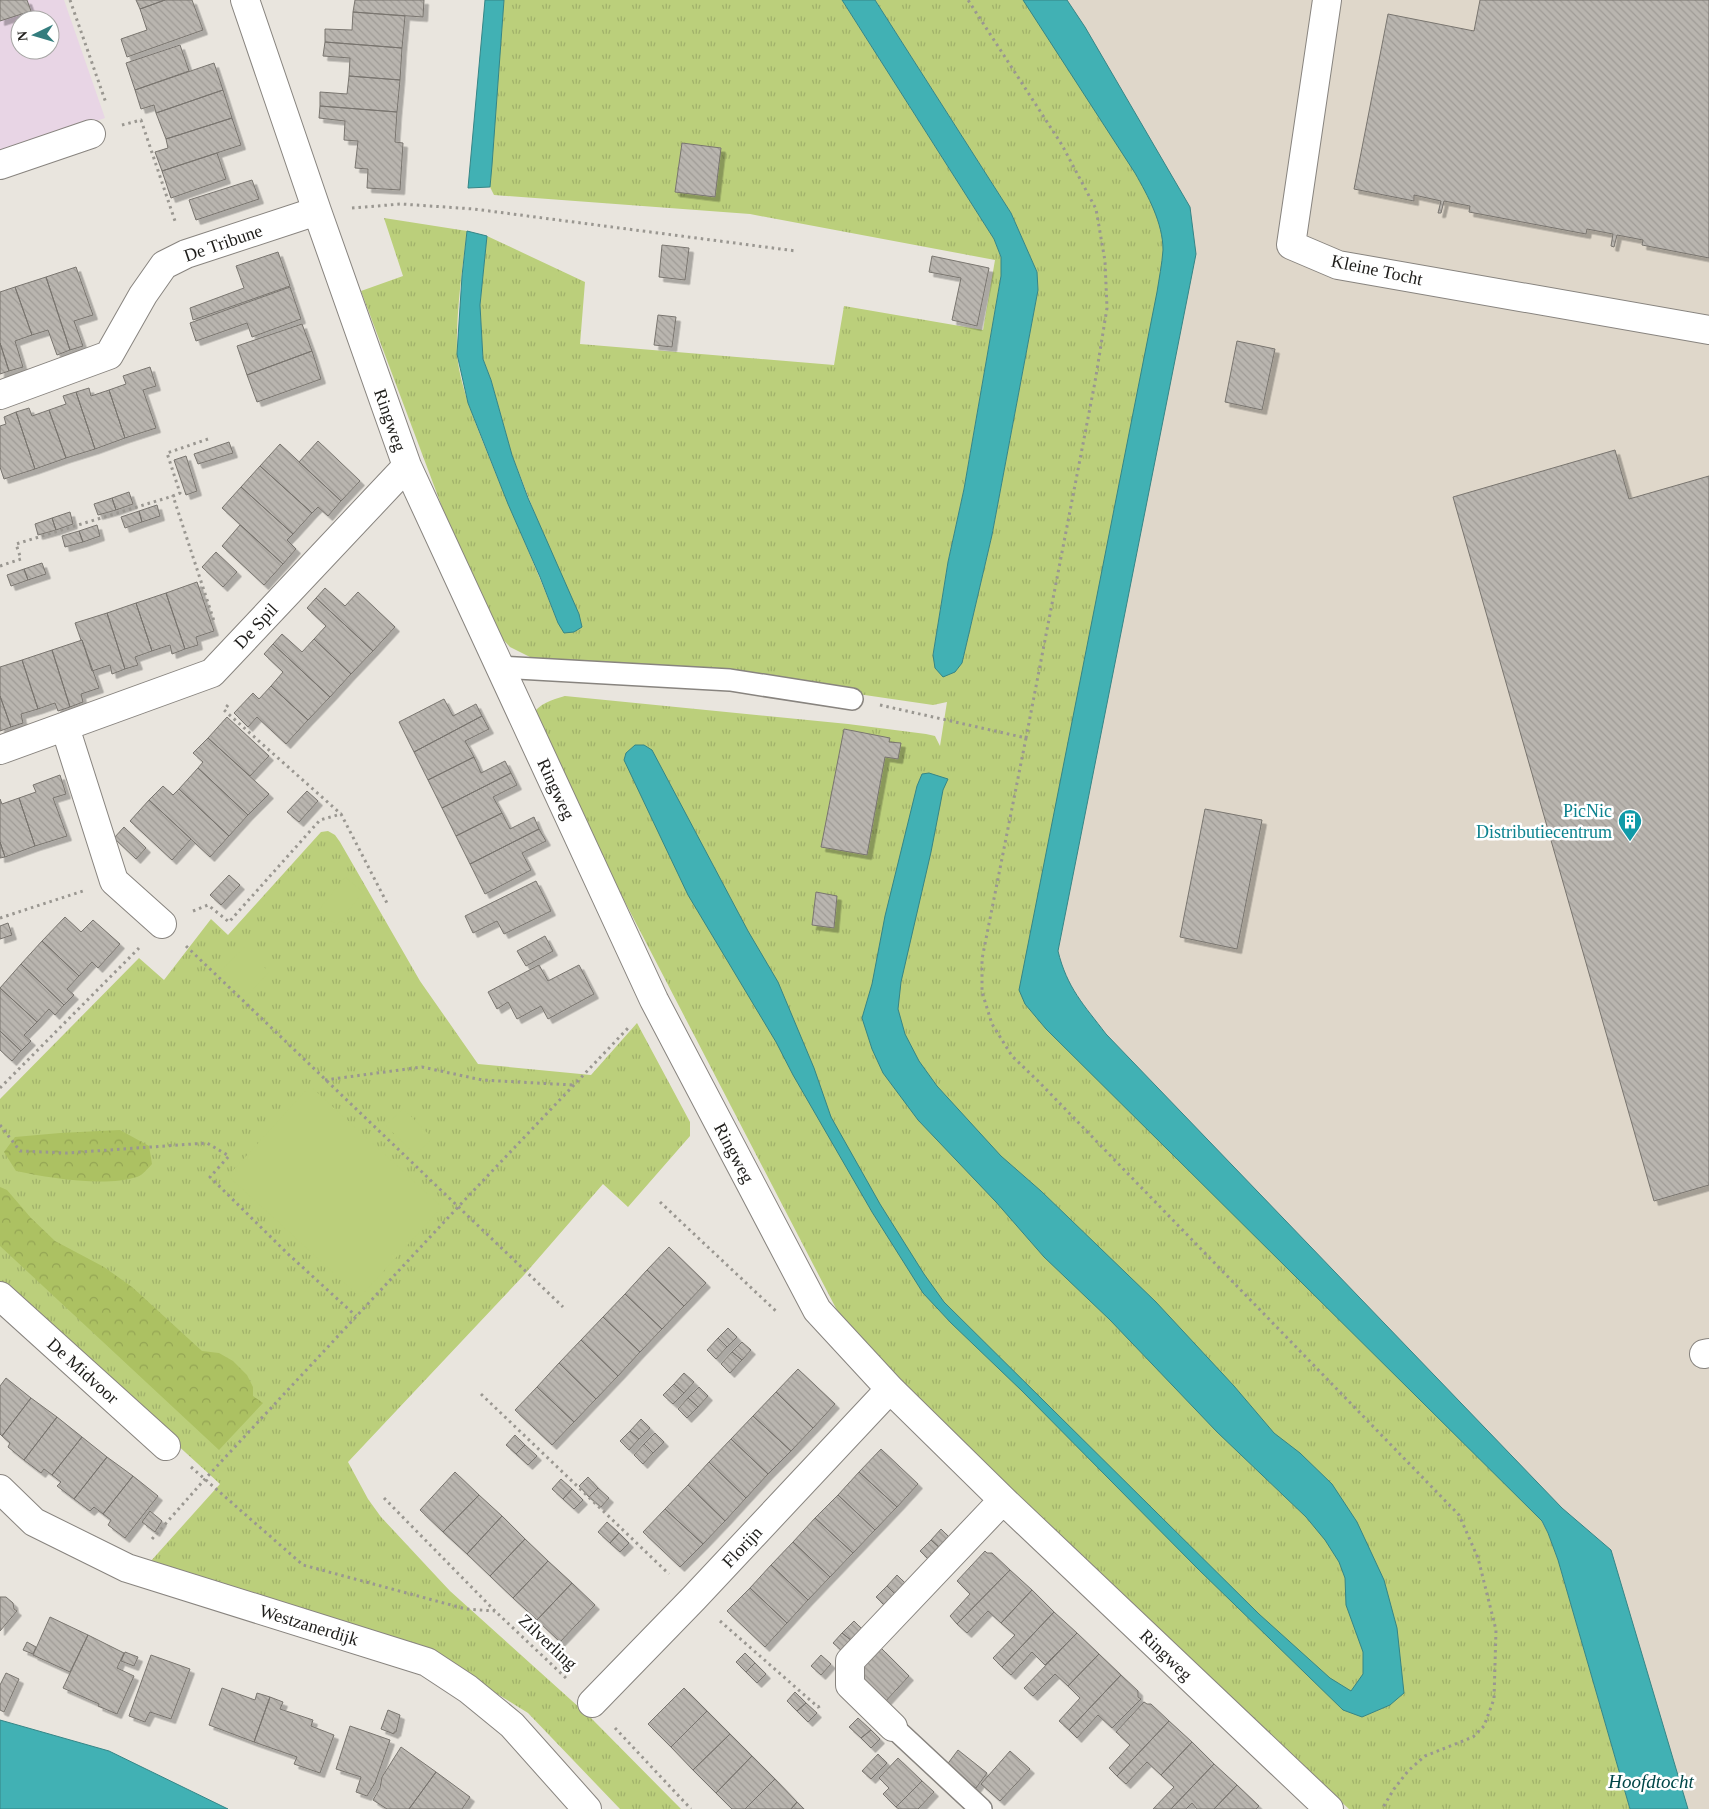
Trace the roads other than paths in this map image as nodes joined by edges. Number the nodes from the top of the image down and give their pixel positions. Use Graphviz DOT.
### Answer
graph roads {
  1 [pos="245,0"];
  2 [pos="1327,0"];
  3 [pos="103,131"];
  4 [pos="0,166"];
  5 [pos="317,211"];
  6 [pos="1709,330"];
  7 [pos="0,395"];
  8 [pos="407,466"];
  9 [pos="499,667"];
  10 [pos="852,699"];
  11 [pos="66,727"];
  12 [pos="0,750"];
  13 [pos="162,924"];
  14 [pos="0,1296"];
  15 [pos="890,1389"];
  16 [pos="166,1446"];
  17 [pos="0,1489"];
  18 [pos="1004,1500"];
  19 [pos="592,1703"];
  20 [pos="893,1727"];
  21 [pos="587,1809"];
  22 [pos="981,1809"];
  23 [pos="1329,1809"];
  1 -- 5 [label="street, Ringweg"];
  2 -- 6 [label="street, Kleine Tocht"];
  3 -- 4 [label="street"];
  5 -- 7 [label="street, De Tribune"];
  5 -- 8 [label="street, Ringweg"];
  8 -- 9 [label="street, Ringweg"];
  8 -- 11 [label="street, De Spil"];
  9 -- 10 [label="lane"];
  9 -- 15 [label="street, Ringweg"];
  11 -- 12 [label="street, De Spil"];
  11 -- 13 [label="street"];
  14 -- 16 [label="street, De Midvoor"];
  15 -- 18 [label="street, Ringweg"];
  15 -- 19 [label="street, Florijn"];
  17 -- 21 [label="street, Westzanerdijk"];
  18 -- 20 [label="street"];
  18 -- 23 [label="street, Ringweg"];
  20 -- 22 [label="lane"];
}
